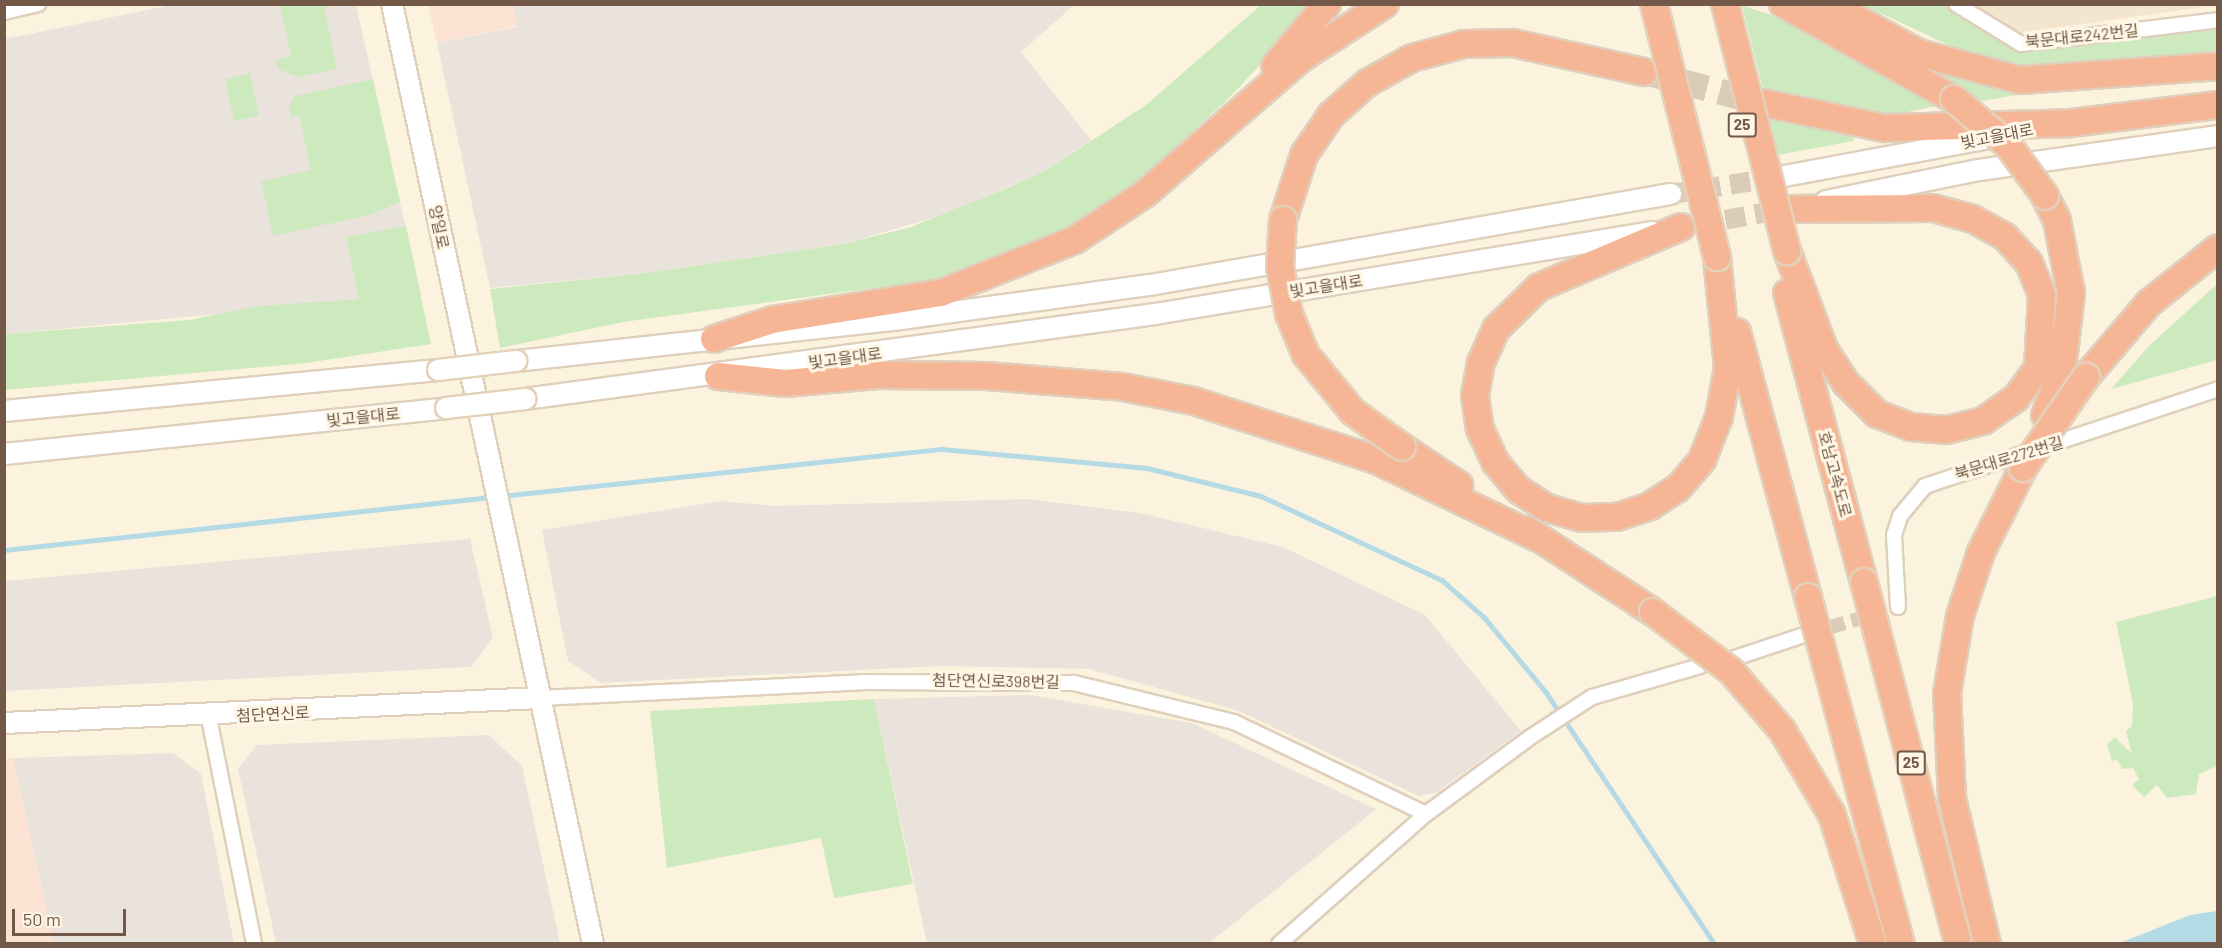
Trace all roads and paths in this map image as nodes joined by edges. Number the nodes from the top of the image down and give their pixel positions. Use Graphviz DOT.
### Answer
graph roads {
  1 [pos="38,4"];
  2 [pos="392,4"];
  3 [pos="1327,4"];
  4 [pos="1385,4"];
  5 [pos="1654,4"];
  6 [pos="1710,4"];
  7 [pos="1725,4"];
  8 [pos="1783,4"];
  9 [pos="1828,4"];
  10 [pos="1956,4"];
  11 [pos="4,12"];
  12 [pos="2217,20"];
  13 [pos="2217,66"];
  14 [pos="1644,72"];
  15 [pos="1764,103"];
  16 [pos="2217,105"];
  17 [pos="2071,123"];
  18 [pos="1217,130"];
  19 [pos="2217,136"];
  20 [pos="1779,177"];
  21 [pos="1671,194"];
  22 [pos="1785,209"];
  23 [pos="1681,227"];
  24 [pos="1781,248"];
  25 [pos="2217,248"];
  26 [pos="1717,256"];
  27 [pos="714,339"];
  28 [pos="718,376"];
  29 [pos="2217,389"];
  30 [pos="4,411"];
  31 [pos="4,454"];
  32 [pos="2023,468"];
  33 [pos="1540,538"];
  34 [pos="1899,607"];
  35 [pos="1801,636"];
  36 [pos="1735,658"];
  37 [pos="1700,666"];
  38 [pos="540,698"];
  39 [pos="209,718"];
  40 [pos="4,723"];
  41 [pos="1426,814"];
  42 [pos="254,944"];
  43 [pos="592,944"];
  44 [pos="1279,944"];
  45 [pos="1873,944"];
  46 [pos="1902,944"];
  47 [pos="1958,944"];
  48 [pos="1987,944"];
  1 -- 11 [label="street"];
  2 -- 38 [label="main road, 양일로"];
  3 -- 18 [label="highway"];
  4 -- 18 [label="highway"];
  5 -- 26 [label="highway, bridge"];
  6 -- 24 [label="highway, 호남고속도로 / 25"];
  7 -- 24 [label="highway, bridge"];
  8 -- 32 [label="highway, bridge"];
  9 -- 13 [label="highway"];
  10 -- 12 [label="street, 북문대로242번길"];
  14 -- 33 [label="highway, bridge"];
  15 -- 17 [label="highway"];
  16 -- 17 [label="highway, 빛고을대로"];
  17 -- 20 [label="main road, 빛고을대로"];
  18 -- 27 [label="highway"];
  19 -- 22 [label="main road, 빛고을대로"];
  21 -- 27 [label="main road, 빛고을대로"];
  22 -- 24 [label="highway"];
  23 -- 26 [label="highway"];
  23 -- 28 [label="main road, 빛고을대로"];
  24 -- 47 [label="highway, 호남고속도로 / 25, bridge"];
  25 -- 32 [label="highway, bridge"];
  26 -- 46 [label="highway, bridge"];
  27 -- 30 [label="main road, 빛고을대로, bridge"];
  28 -- 31 [label="main road, 빛고을대로, bridge"];
  28 -- 33 [label="highway"];
  29 -- 34 [label="street, 북문대로272번길"];
  32 -- 48 [label="highway"];
  33 -- 45 [label="highway, bridge"];
  35 -- 36 [label="street"];
  37 -- 41 [label="street"];
  38 -- 39 [label="main road, 첨단연신로"];
  38 -- 41 [label="street, 첨단연신로398번길"];
  38 -- 43 [label="main road"];
  39 -- 40 [label="main road, 첨단연신로"];
  39 -- 42 [label="street"];
  41 -- 44 [label="street"];
}
